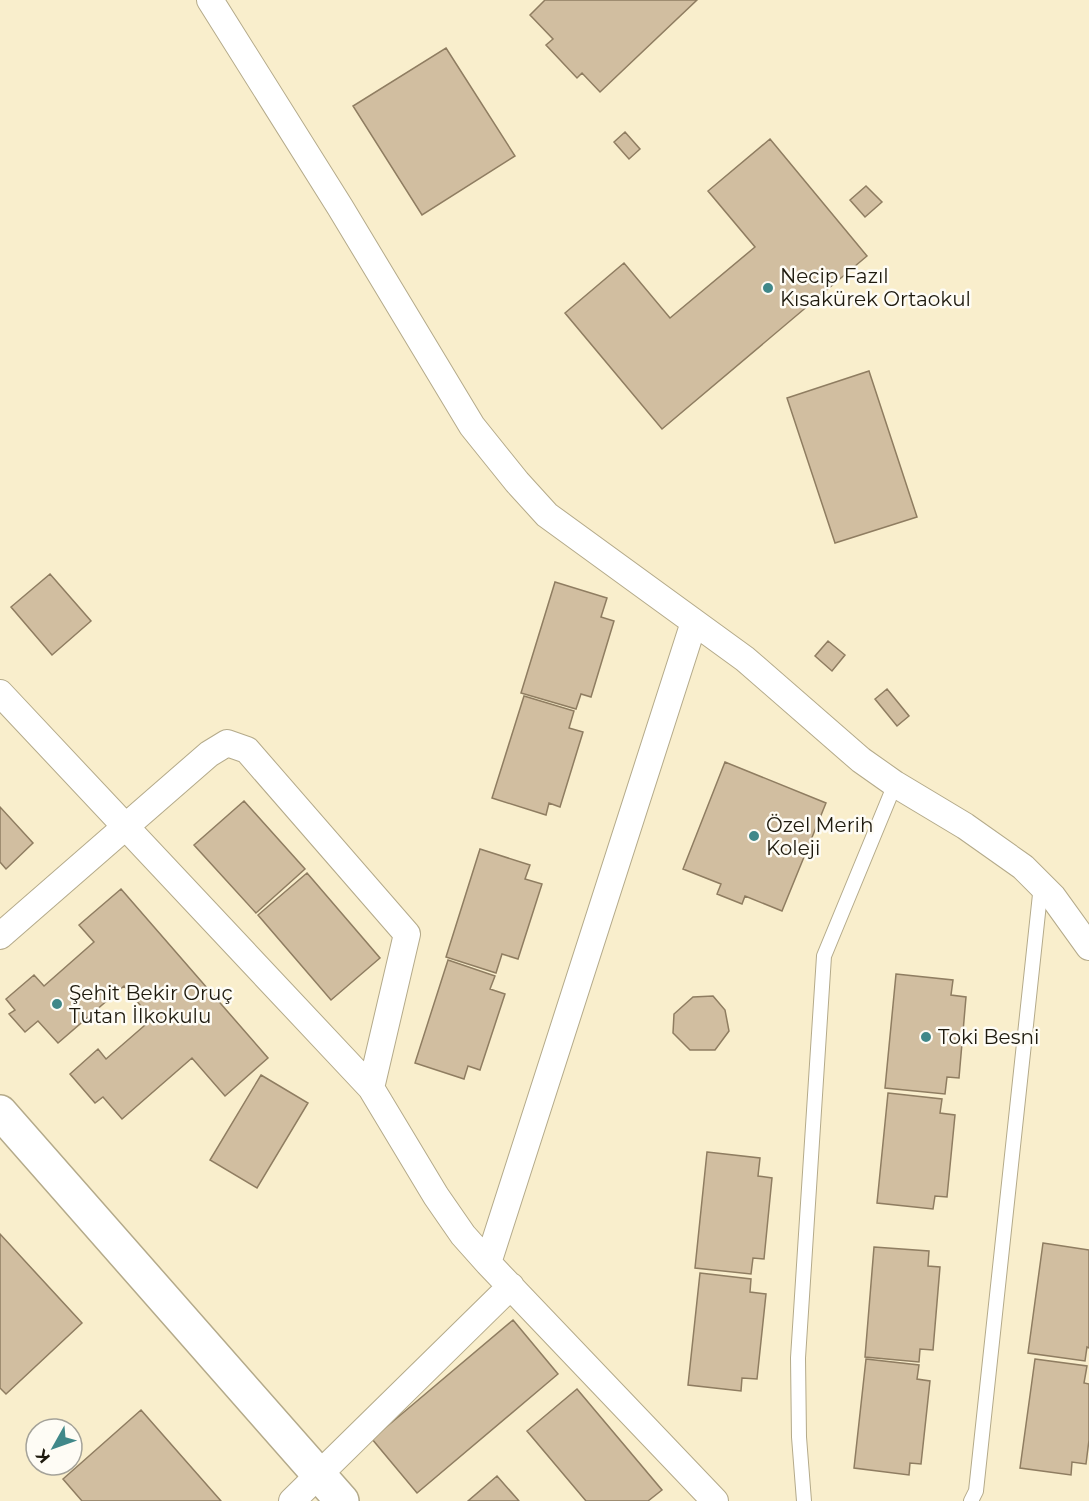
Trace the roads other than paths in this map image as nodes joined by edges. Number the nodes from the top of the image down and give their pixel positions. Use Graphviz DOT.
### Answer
graph roads {
  1 [pos="210,0"];
  2 [pos="694,622"];
  3 [pos="0,693"];
  4 [pos="895,784"];
  5 [pos="125,827"];
  6 [pos="1041,885"];
  7 [pos="0,936"];
  8 [pos="1089,947"];
  9 [pos="371,1088"];
  10 [pos="0,1112"];
  11 [pos="488,1263"];
  12 [pos="511,1286"];
  13 [pos="319,1475"];
  14 [pos="292,1501"];
  15 [pos="342,1501"];
  16 [pos="715,1501"];
  17 [pos="804,1501"];
  18 [pos="971,1501"];
  1 -- 2 [label="street"];
  2 -- 4 [label="street"];
  2 -- 11 [label="street"];
  3 -- 5 [label="street"];
  4 -- 6 [label="street"];
  4 -- 17 [label="lane"];
  5 -- 7 [label="street"];
  5 -- 9 [label="street"];
  5 -- 9 [label="street"];
  6 -- 8 [label="street"];
  6 -- 18 [label="lane"];
  9 -- 11 [label="street"];
  10 -- 13 [label="street"];
  11 -- 12 [label="street"];
  12 -- 13 [label="street"];
  12 -- 16 [label="street"];
  13 -- 14 [label="street"];
  13 -- 15 [label="street"];
}
